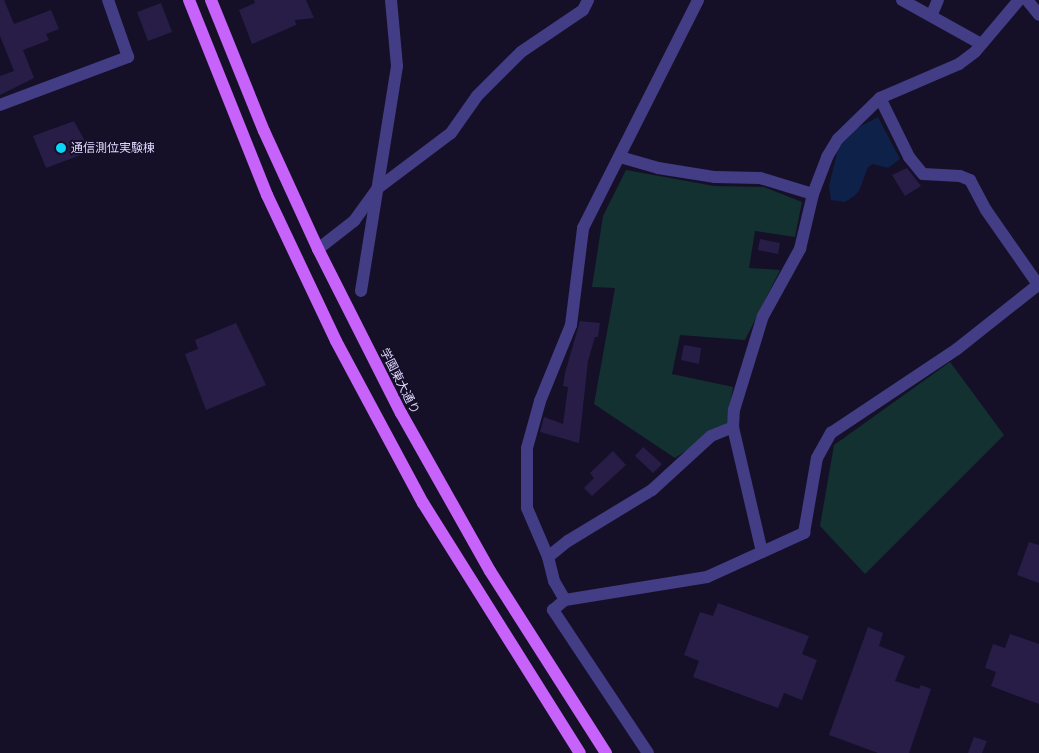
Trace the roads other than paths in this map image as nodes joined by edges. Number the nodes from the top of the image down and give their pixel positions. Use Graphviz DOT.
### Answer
graph roads {
  1 [pos="108,0"];
  2 [pos="189,0"];
  3 [pos="211,0"];
  4 [pos="391,0"];
  5 [pos="588,0"];
  6 [pos="698,0"];
  7 [pos="902,0"];
  8 [pos="938,0"];
  9 [pos="1019,0"];
  10 [pos="1027,0"];
  11 [pos="932,14"];
  12 [pos="1039,15"];
  13 [pos="981,44"];
  14 [pos="880,98"];
  15 [pos="0,105"];
  16 [pos="620,157"];
  17 [pos="378,188"];
  18 [pos="813,194"];
  19 [pos="318,249"];
  20 [pos="1039,285"];
  21 [pos="361,291"];
  22 [pos="733,427"];
  23 [pos="762,552"];
  24 [pos="548,557"];
  25 [pos="565,600"];
  26 [pos="580,753"];
  27 [pos="606,753"];
  28 [pos="648,753"];
  1 -- 15 [label="street"];
  2 -- 26 [label="main road"];
  3 -- 19 [label="main road, 学園東大通り"];
  4 -- 17 [label="street"];
  5 -- 17 [label="street"];
  6 -- 16 [label="street"];
  7 -- 11 [label="street"];
  8 -- 11 [label="street"];
  9 -- 13 [label="street"];
  10 -- 12 [label="street"];
  11 -- 13 [label="street"];
  13 -- 14 [label="street"];
  14 -- 18 [label="street"];
  14 -- 20 [label="street"];
  16 -- 18 [label="street"];
  16 -- 24 [label="street"];
  17 -- 19 [label="street"];
  17 -- 21 [label="street"];
  18 -- 22 [label="street"];
  19 -- 27 [label="main road, 学園東大通り"];
  20 -- 23 [label="street"];
  22 -- 23 [label="street"];
  22 -- 24 [label="street"];
  23 -- 25 [label="street"];
  24 -- 25 [label="street"];
  25 -- 28 [label="street"];
}
